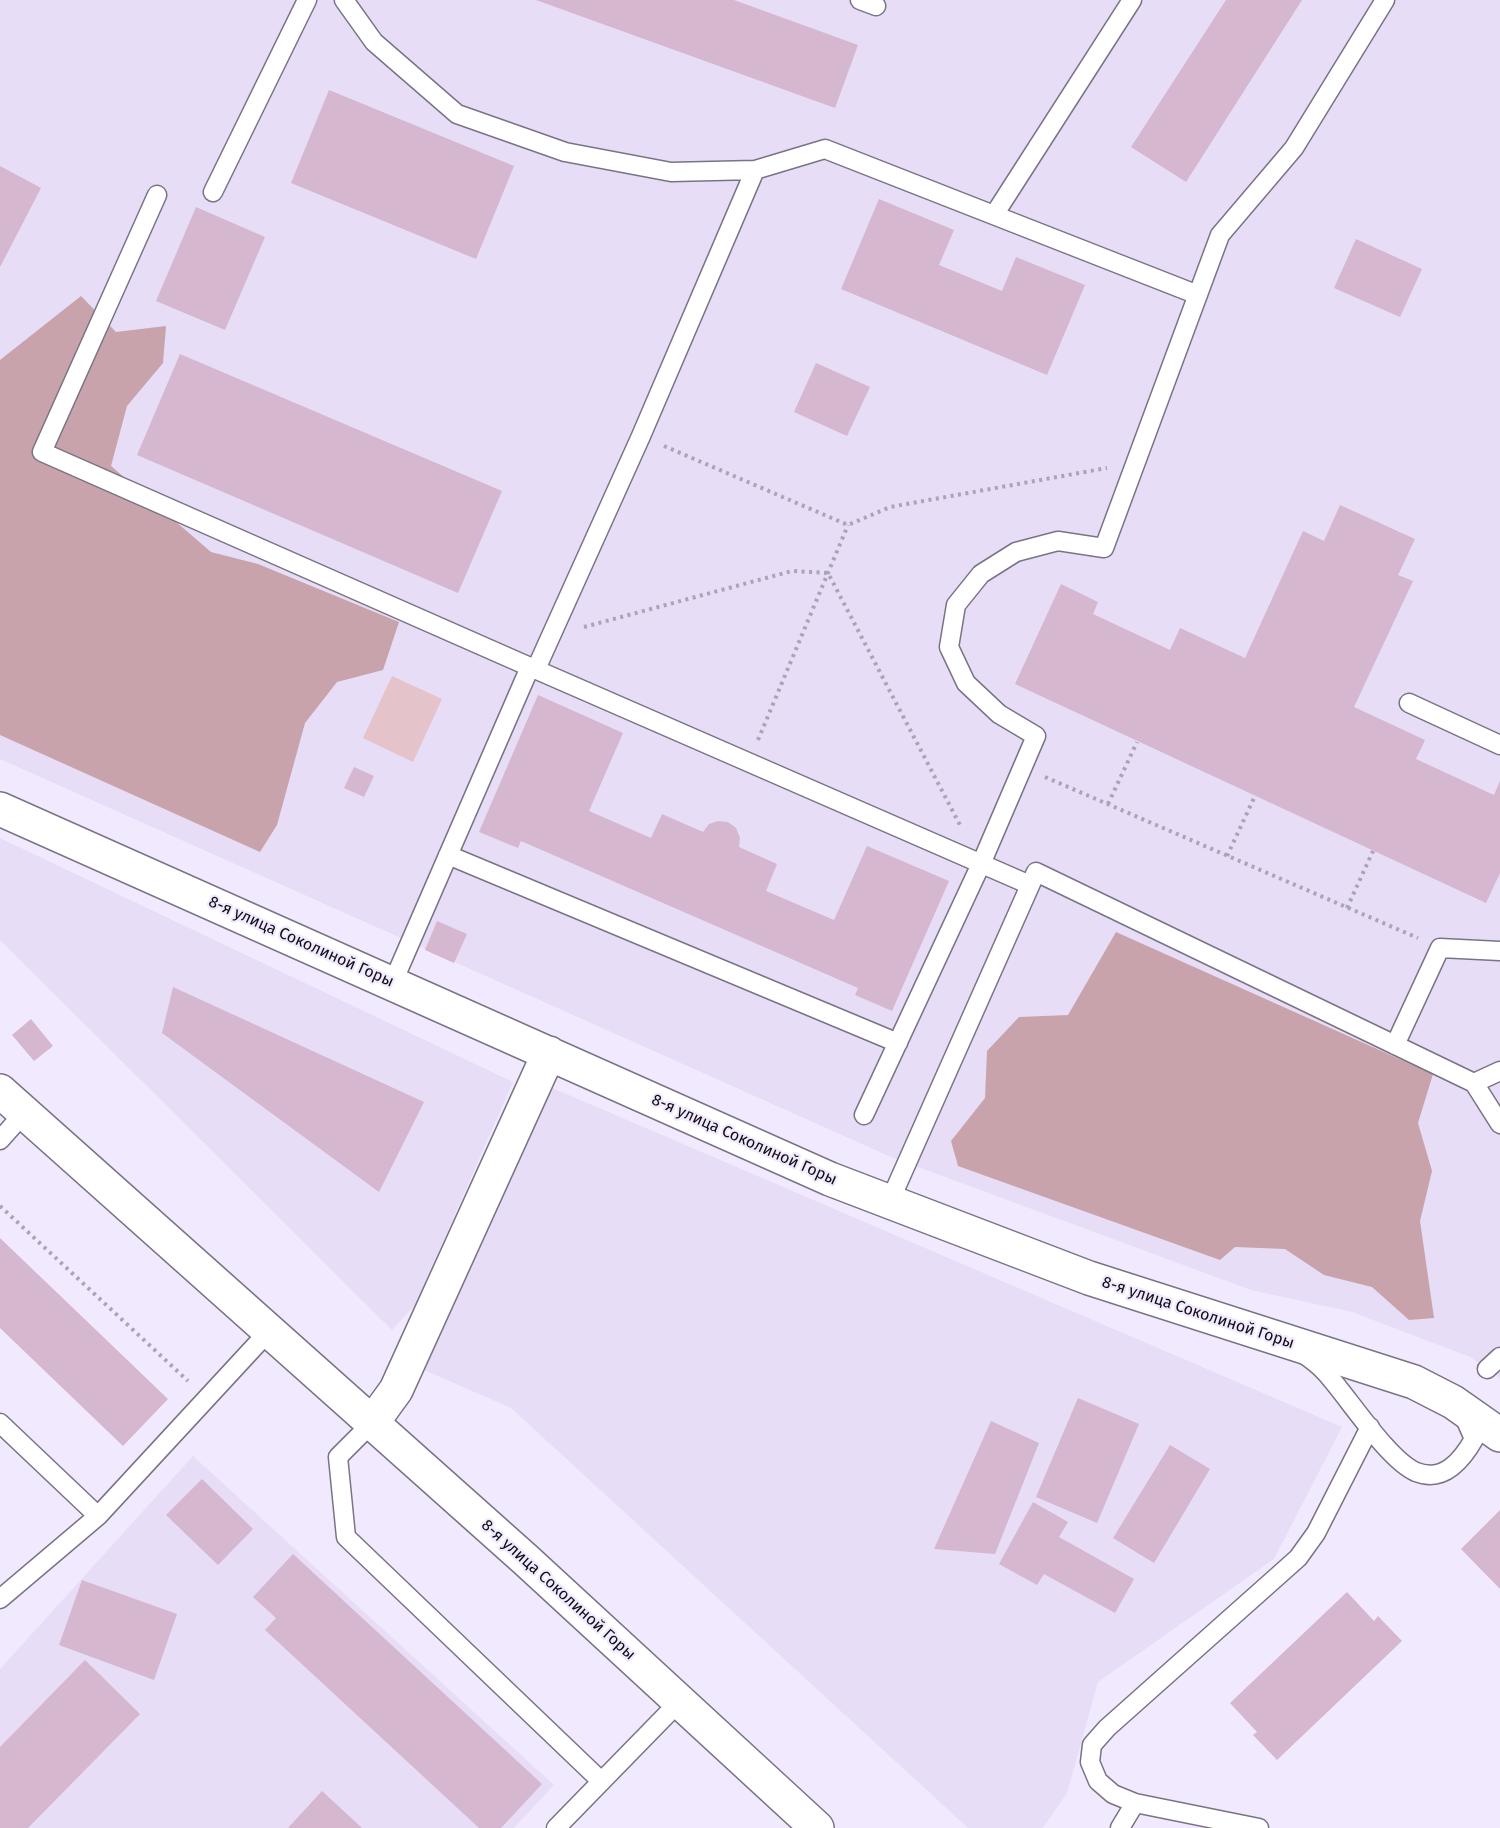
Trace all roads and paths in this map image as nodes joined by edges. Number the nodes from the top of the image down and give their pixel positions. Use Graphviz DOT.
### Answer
graph roads {
  1 [pos="307,0"];
  2 [pos="344,0"];
  3 [pos="1132,0"];
  4 [pos="1385,0"];
  5 [pos="755,170"];
  6 [pos="213,192"];
  7 [pos="157,195"];
  8 [pos="994,215"];
  9 [pos="1198,295"];
  10 [pos="641,436"];
  11 [pos="1136,463"];
  12 [pos="848,525"];
  13 [pos="828,573"];
  14 [pos="551,635"];
  15 [pos="533,668"];
  16 [pos="1409,703"];
  17 [pos="1137,742"];
  18 [pos="1500,745"];
  19 [pos="748,762"];
  20 [pos="1023,767"];
  21 [pos="1255,796"];
  22 [pos="1108,804"];
  23 [pos="0,809"];
  24 [pos="1373,851"];
  25 [pos="448,855"];
  26 [pos="1227,856"];
  27 [pos="981,864"];
  28 [pos="1030,885"];
  29 [pos="1347,908"];
  30 [pos="1440,948"];
  31 [pos="1500,951"];
  32 [pos="393,982"];
  33 [pos="898,1043"];
  34 [pos="1395,1045"];
  35 [pos="549,1053"];
  36 [pos="1500,1071"];
  37 [pos="1474,1083"];
  38 [pos="0,1091"];
  39 [pos="24,1113"];
  40 [pos="864,1115"];
  41 [pos="1500,1124"];
  42 [pos="0,1140"];
  43 [pos="889,1203"];
  44 [pos="0,1206"];
  45 [pos="269,1331"];
  46 [pos="1281,1339"];
  47 [pos="206,1398"];
  48 [pos="1453,1402"];
  49 [pos="0,1423"];
  50 [pos="372,1423"];
  51 [pos="1370,1427"];
  52 [pos="1500,1435"];
  53 [pos="98,1516"];
  54 [pos="0,1599"];
  55 [pos="680,1701"];
  56 [pos="600,1780"];
  57 [pos="1135,1803"];
  58 [pos="556,1828"];
  59 [pos="817,1828"];
  60 [pos="1120,1828"];
  61 [pos="1259,1828"];
  1 -- 6 [label="lane"];
  2 -- 5 [label="lane"];
  3 -- 8 [label="lane"];
  4 -- 9 [label="lane"];
  5 -- 8 [label="lane"];
  5 -- 10 [label="lane"];
  7 -- 15 [label="lane"];
  8 -- 9 [label="lane"];
  9 -- 11 [label="lane"];
  10 -- 12 [label="path"];
  10 -- 14 [label="lane"];
  11 -- 12 [label="path"];
  11 -- 20 [label="lane"];
  12 -- 13 [label="path"];
  13 -- 14 [label="path"];
  13 -- 19 [label="path"];
  13 -- 27 [label="path"];
  14 -- 15 [label="lane"];
  15 -- 19 [label="lane"];
  15 -- 25 [label="lane"];
  16 -- 18 [label="lane"];
  17 -- 22 [label="path"];
  19 -- 27 [label="lane"];
  20 -- 22 [label="path"];
  20 -- 27 [label="lane"];
  21 -- 26 [label="path"];
  22 -- 26 [label="path"];
  23 -- 32 [label="street, 8-я улица Соколиной Горы"];
  24 -- 29 [label="path"];
  25 -- 32 [label="lane"];
  25 -- 33 [label="lane"];
  26 -- 29 [label="path"];
  27 -- 28 [label="lane"];
  27 -- 33 [label="lane"];
  28 -- 34 [label="lane"];
  28 -- 43 [label="lane"];
  29 -- 30 [label="path"];
  30 -- 31 [label="lane"];
  30 -- 34 [label="lane"];
  32 -- 35 [label="street, 8-я улица Соколиной Горы"];
  33 -- 40 [label="lane"];
  34 -- 37 [label="lane"];
  35 -- 43 [label="street, 8-я улица Соколиной Горы"];
  35 -- 50 [label="street"];
  36 -- 37 [label="lane"];
  37 -- 41 [label="lane"];
  38 -- 39 [label="street, 8-я улица Соколиной Горы"];
  39 -- 42 [label="lane"];
  39 -- 45 [label="street, 8-я улица Соколиной Горы"];
  43 -- 46 [label="street, 8-я улица Соколиной Горы"];
  44 -- 47 [label="path"];
  45 -- 47 [label="lane"];
  45 -- 50 [label="street, 8-я улица Соколиной Горы"];
  46 -- 48 [label="street, 8-я улица Соколиной Горы"];
  46 -- 51 [label="lane"];
  47 -- 53 [label="lane"];
  48 -- 51 [label="lane"];
  48 -- 52 [label="street, 8-я улица Соколиной Горы"];
  49 -- 53 [label="lane"];
  50 -- 55 [label="street, 8-я улица Соколиной Горы"];
  50 -- 56 [label="lane"];
  51 -- 57 [label="lane"];
  53 -- 54 [label="lane"];
  55 -- 56 [label="lane"];
  55 -- 59 [label="street, 8-я улица Соколиной Горы"];
  56 -- 58 [label="lane"];
  57 -- 60 [label="lane"];
  57 -- 61 [label="lane"];
}
